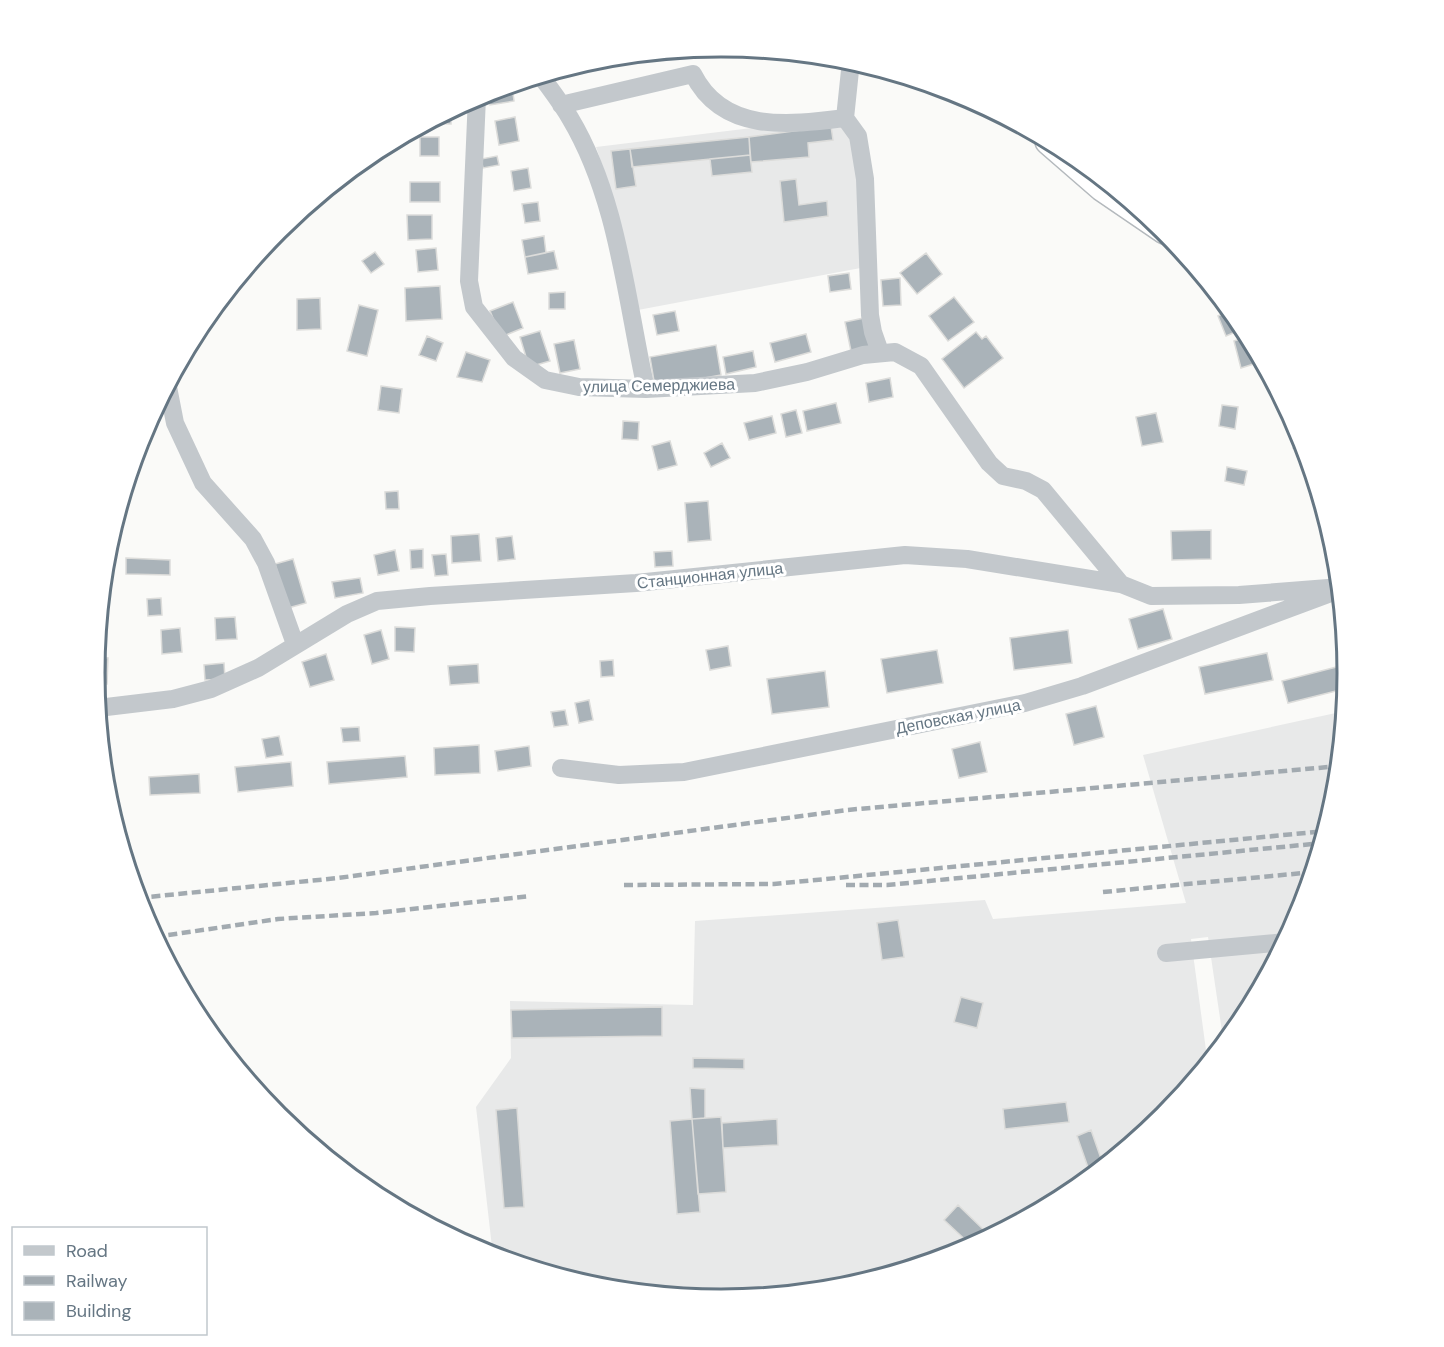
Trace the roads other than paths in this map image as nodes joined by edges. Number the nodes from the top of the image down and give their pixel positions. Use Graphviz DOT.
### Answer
graph roads {
  1 [pos="850,71"];
  2 [pos="546,83"];
  3 [pos="561,105"];
  4 [pos="477,108"];
  5 [pos="845,118"];
  6 [pos="880,352"];
  7 [pos="646,388"];
  8 [pos="170,399"];
  9 [pos="1121,584"];
  10 [pos="1332,588"];
  11 [pos="1333,591"];
  12 [pos="295,644"];
  13 [pos="107,707"];
  14 [pos="561,768"];
  15 [pos="1276,943"];
  16 [pos="1166,953"];
  1 -- 5 [label="street"];
  2 -- 3 [label="street"];
  3 -- 5 [label="street"];
  3 -- 7 [label="street"];
  4 -- 7 [label="street, улица Семерджиева"];
  5 -- 6 [label="street"];
  6 -- 7 [label="street, улица Семерджиева"];
  6 -- 9 [label="street, улица Семерджиева"];
  8 -- 12 [label="street"];
  9 -- 10 [label="street, Станционная улица"];
  9 -- 12 [label="street, Станционная улица"];
  11 -- 14 [label="street, Деповская улица"];
  12 -- 13 [label="street, Станционная улица"];
  15 -- 16 [label="street"];
}
